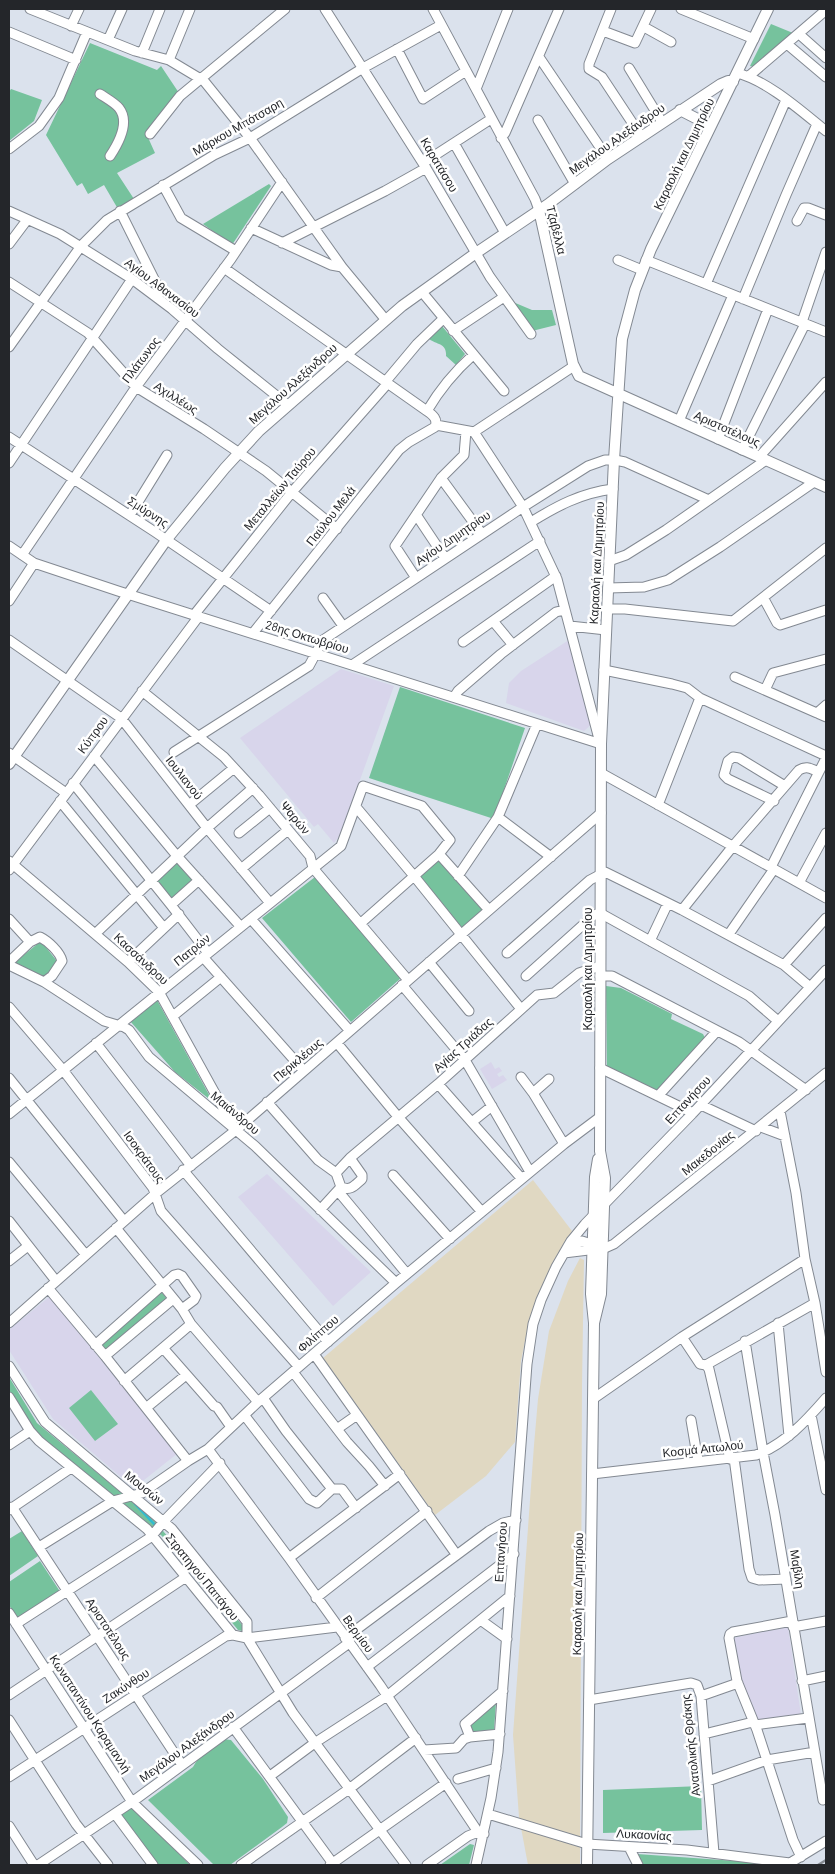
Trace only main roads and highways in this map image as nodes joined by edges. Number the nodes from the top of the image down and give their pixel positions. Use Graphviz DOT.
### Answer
graph roads {
  1 [pos="768,9"];
  2 [pos="735,77"];
  3 [pos="680,110"];
  4 [pos="711,126"];
  5 [pos="539,210"];
  6 [pos="618,394"];
  7 [pos="826,486"];
  8 [pos="11,758"];
  9 [pos="600,1151"];
  10 [pos="596,1247"];
  11 [pos="587,1865"];
  1 -- 2 [label="main road, Καραολή και Δημητρίου"];
  2 -- 3 [label="main road, Μεγάλου Αλεξάνδρου"];
  2 -- 4 [label="main road, Καραολή και Δημητρίου"];
  3 -- 4 [label="main road, Μεγάλου Αλεξάνδρου"];
  3 -- 5 [label="main road, Μεγάλου Αλεξάνδρου"];
  4 -- 6 [label="main road, Καραολή και Δημητρίου"];
  5 -- 6 [label="main road, Τζαβέλλα"];
  5 -- 8 [label="main road, Μεγάλου Αλεξάνδρου"];
  6 -- 7 [label="main road, Αριστοτέλους"];
  6 -- 9 [label="main road, Καραολή και Δημητρίου"];
  9 -- 10 [label="main road, Καραολή και Δημητρίου"];
  9 -- 10 [label="main road, Καραολή και Δημητρίου"];
  10 -- 11 [label="main road, Καραολή και Δημητρίου"];
}
